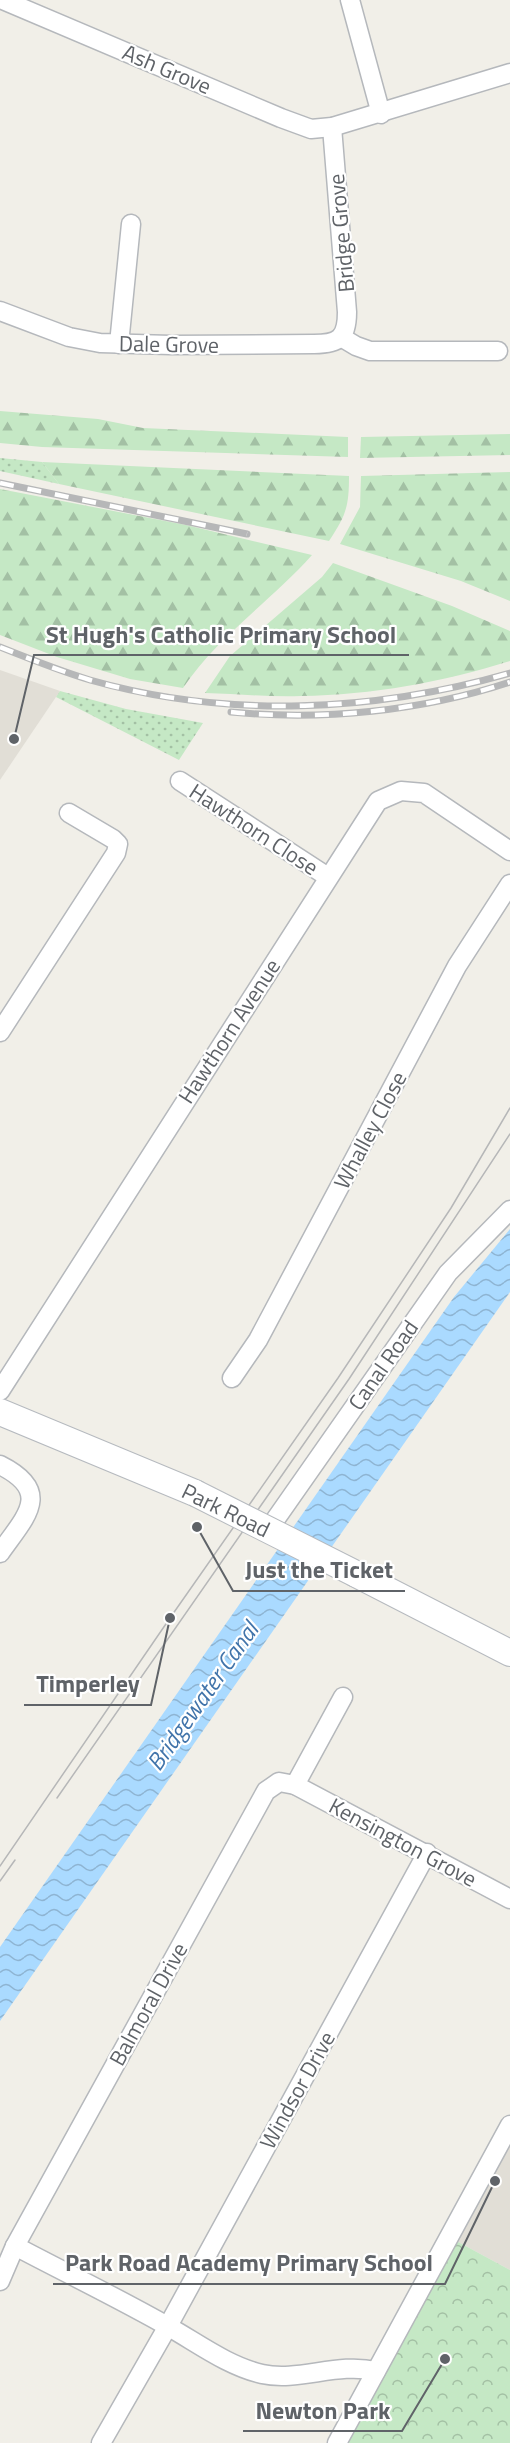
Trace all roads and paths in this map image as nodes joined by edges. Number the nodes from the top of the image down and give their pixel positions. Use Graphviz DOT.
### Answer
graph roads {
  1 [pos="3,0"];
  2 [pos="350,0"];
  3 [pos="510,73"];
  4 [pos="381,114"];
  5 [pos="332,127"];
  6 [pos="131,224"];
  7 [pos="0,311"];
  8 [pos="341,337"];
  9 [pos="119,344"];
  10 [pos="498,351"];
  11 [pos="180,781"];
  12 [pos="69,813"];
  13 [pos="510,851"];
  14 [pos="328,877"];
  15 [pos="510,884"];
  16 [pos="0,1032"];
  17 [pos="510,1210"];
  18 [pos="232,1378"];
  19 [pos="0,1391"];
  20 [pos="0,1412"];
  21 [pos="0,1465"];
  22 [pos="268,1530"];
  23 [pos="0,1553"];
  24 [pos="510,1653"];
  25 [pos="343,1697"];
  26 [pos="295,1785"];
  27 [pos="427,1853"];
  28 [pos="510,1899"];
  29 [pos="510,2125"];
  30 [pos="15,2246"];
  31 [pos="0,2281"];
  32 [pos="168,2326"];
  33 [pos="376,2372"];
  34 [pos="101,2443"];
  35 [pos="337,2443"];
  1 -- 5 [label="street, Ash Grove"];
  2 -- 4 [label="street"];
  3 -- 4 [label="street, Ash Grove"];
  4 -- 5 [label="street, Ash Grove"];
  5 -- 8 [label="street, Bridge Grove"];
  6 -- 9 [label="street"];
  7 -- 9 [label="street, Dale Grove"];
  8 -- 9 [label="street, Dale Grove"];
  8 -- 10 [label="street"];
  11 -- 14 [label="street, Hawthorn Close"];
  12 -- 16 [label="street"];
  13 -- 14 [label="street, Hawthorn Avenue"];
  14 -- 19 [label="street, Hawthorn Avenue"];
  15 -- 18 [label="street, Whalley Close"];
  17 -- 22 [label="street, Canal Road"];
  20 -- 22 [label="main road, Park Road, bridge"];
  21 -- 23 [label="street"];
  22 -- 24 [label="main road, Park Road, bridge"];
  25 -- 26 [label="street"];
  26 -- 27 [label="street, Kensington Grove"];
  26 -- 30 [label="street, Balmoral Drive"];
  27 -- 28 [label="street, Kensington Grove"];
  27 -- 32 [label="street, Windsor Drive"];
  29 -- 33 [label="street"];
  30 -- 31 [label="street, Balmoral Drive"];
  30 -- 32 [label="street"];
  32 -- 33 [label="street"];
  32 -- 34 [label="street, Windsor Drive"];
  33 -- 35 [label="street"];
}
